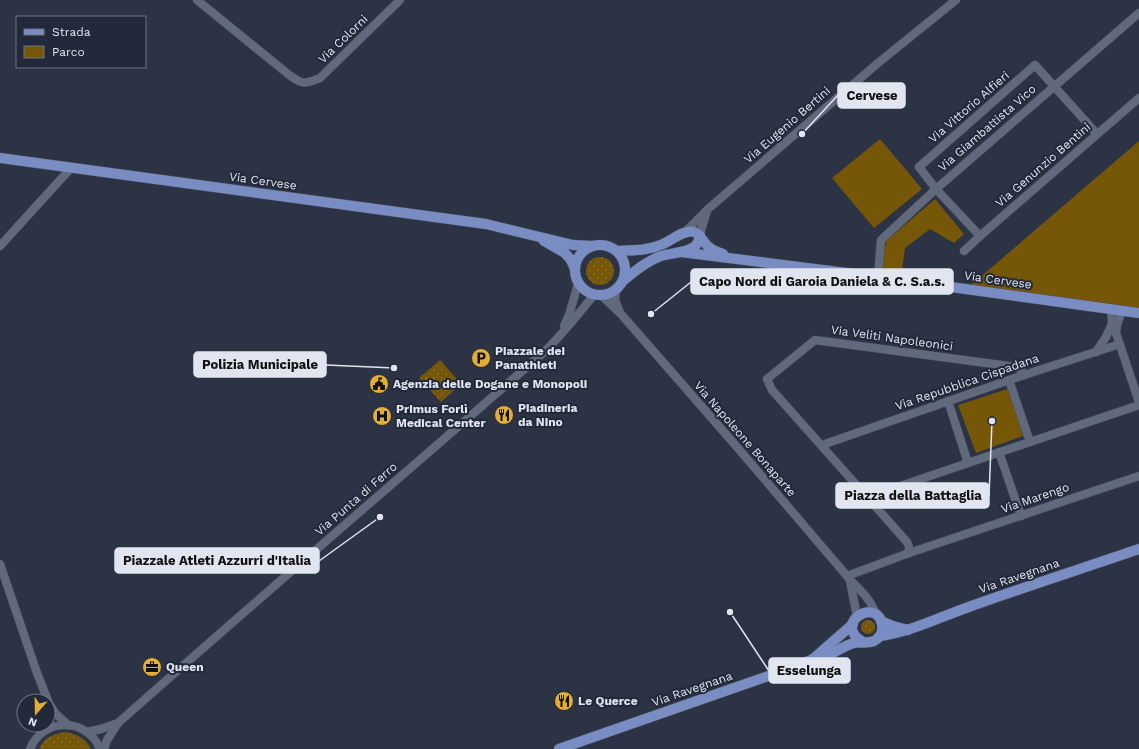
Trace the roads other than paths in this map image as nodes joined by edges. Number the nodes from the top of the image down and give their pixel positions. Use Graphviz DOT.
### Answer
graph roads {
  1 [pos="197,0"];
  2 [pos="400,0"];
  3 [pos="956,0"];
  4 [pos="1139,13"];
  5 [pos="1054,87"];
  6 [pos="1139,98"];
  7 [pos="1097,134"];
  8 [pos="0,158"];
  9 [pos="71,168"];
  10 [pos="936,189"];
  11 [pos="708,209"];
  12 [pos="522,232"];
  13 [pos="684,233"];
  14 [pos="700,236"];
  15 [pos="980,236"];
  16 [pos="0,246"];
  17 [pos="593,246"];
  18 [pos="617,251"];
  19 [pos="964,251"];
  20 [pos="681,252"];
  21 [pos="734,258"];
  22 [pos="575,269"];
  23 [pos="878,277"];
  24 [pos="624,280"];
  25 [pos="578,284"];
  26 [pos="616,290"];
  27 [pos="598,296"];
  28 [pos="1110,309"];
  29 [pos="1122,311"];
  30 [pos="1139,313"];
  31 [pos="621,314"];
  32 [pos="1112,324"];
  33 [pos="1116,333"];
  34 [pos="561,334"];
  35 [pos="1120,344"];
  36 [pos="1096,352"];
  37 [pos="1024,375"];
  38 [pos="1009,380"];
  39 [pos="948,401"];
  40 [pos="1139,402"];
  41 [pos="1139,405"];
  42 [pos="1030,442"];
  43 [pos="822,445"];
  44 [pos="999,452"];
  45 [pos="968,463"];
  46 [pos="1139,476"];
  47 [pos="868,497"];
  48 [pos="1021,516"];
  49 [pos="1139,549"];
  50 [pos="909,553"];
  51 [pos="0,564"];
  52 [pos="849,578"];
  53 [pos="879,618"];
  54 [pos="855,620"];
  55 [pos="908,630"];
  56 [pos="880,636"];
  57 [pos="863,642"];
  58 [pos="811,660"];
  59 [pos="37,673"];
  60 [pos="41,693"];
  61 [pos="45,693"];
  62 [pos="56,714"];
  63 [pos="118,723"];
  64 [pos="68,725"];
  65 [pos="56,726"];
  66 [pos="87,732"];
  67 [pos="40,733"];
  68 [pos="30,749"];
  69 [pos="100,749"];
  70 [pos="104,749"];
  71 [pos="559,749"];
  1 -- 2 [label="street, Via Colorni"];
  3 -- 11 [label="street, Via Eugenio Bertini"];
  4 -- 5 [label="street, Via Giambattista Vico"];
  5 -- 7 [label="street"];
  5 -- 10 [label="street, Via Giambattista Vico"];
  5 -- 10 [label="street, Via Vittorio Alfieri"];
  6 -- 7 [label="street, Via Genunzio Bentini"];
  7 -- 15 [label="street, Via Genunzio Bentini"];
  8 -- 9 [label="main road, Via Cervese"];
  9 -- 12 [label="main road, Via Cervese"];
  9 -- 16 [label="street"];
  10 -- 15 [label="street"];
  10 -- 23 [label="street, Via Giambattista Vico"];
  11 -- 13 [label="street, Via Eugenio Bertini"];
  11 -- 14 [label="street"];
  12 -- 17 [label="main road, Via Cervese"];
  12 -- 22 [label="main road, Via Cervese"];
  13 -- 14 [label="main road"];
  13 -- 18 [label="main road, Via Cervese"];
  14 -- 20 [label="main road, Via Cervese"];
  14 -- 21 [label="main road, Via Cervese"];
  15 -- 19 [label="street, Via Genunzio Bentini"];
  17 -- 18 [label="main road, Via Cervese"];
  17 -- 22 [label="main road"];
  18 -- 24 [label="main road"];
  20 -- 21 [label="main road, Via Cervese"];
  20 -- 24 [label="main road, Via Cervese"];
  21 -- 23 [label="main road, Via Cervese"];
  22 -- 25 [label="main road, Via Cervese"];
  23 -- 28 [label="main road, Via Cervese"];
  24 -- 26 [label="main road, Via Cervese"];
  25 -- 27 [label="main road"];
  25 -- 34 [label="street, Via Punta di Ferro"];
  26 -- 27 [label="main road, Via Cervese"];
  26 -- 31 [label="street, Via Napoleone Bonaparte"];
  27 -- 31 [label="street, Via Napoleone Bonaparte"];
  27 -- 34 [label="street, Via Punta di Ferro"];
  28 -- 29 [label="main road, Via Cervese"];
  28 -- 32 [label="street"];
  29 -- 30 [label="main road, Via Cervese"];
  29 -- 33 [label="street"];
  31 -- 52 [label="street, Via Napoleone Bonaparte"];
  32 -- 33 [label="street"];
  32 -- 36 [label="street"];
  33 -- 35 [label="street"];
  34 -- 63 [label="street, Via Punta di Ferro"];
  35 -- 36 [label="street, Via Repubblica Cispadana"];
  35 -- 40 [label="street"];
  36 -- 37 [label="street, Via Repubblica Cispadana"];
  37 -- 38 [label="street, Via Repubblica Cispadana"];
  37 -- 43 [label="street, Via Veliti Napoleonici"];
  38 -- 39 [label="street, Via Repubblica Cispadana"];
  38 -- 42 [label="street"];
  39 -- 43 [label="street, Via Repubblica Cispadana"];
  39 -- 45 [label="street"];
  41 -- 42 [label="street"];
  42 -- 44 [label="street"];
  43 -- 47 [label="street"];
  44 -- 45 [label="street"];
  44 -- 48 [label="street"];
  45 -- 47 [label="street"];
  46 -- 48 [label="street, Via Marengo"];
  47 -- 50 [label="street"];
  48 -- 50 [label="street, Via Marengo"];
  49 -- 55 [label="main road, Via Ravegnana"];
  50 -- 52 [label="street, Via Marengo"];
  51 -- 59 [label="street"];
  52 -- 53 [label="street, Via Napoleone Bonaparte"];
  52 -- 54 [label="street, Via Napoleone Bonaparte"];
  53 -- 54 [label="main road"];
  53 -- 55 [label="main road"];
  53 -- 56 [label="main road"];
  54 -- 57 [label="main road"];
  54 -- 58 [label="main road, Via Ravegnana"];
  55 -- 56 [label="main road, Via Ravegnana"];
  56 -- 57 [label="main road"];
  57 -- 58 [label="main road, Via Ravegnana"];
  58 -- 71 [label="main road, Via Ravegnana"];
  59 -- 60 [label="street"];
  59 -- 61 [label="street"];
  62 -- 64 [label="street"];
  63 -- 66 [label="street, Via Punta di Ferro"];
  63 -- 70 [label="street"];
  64 -- 65 [label="street"];
  64 -- 66 [label="street"];
  66 -- 69 [label="street"];
  67 -- 68 [label="street"];
}
